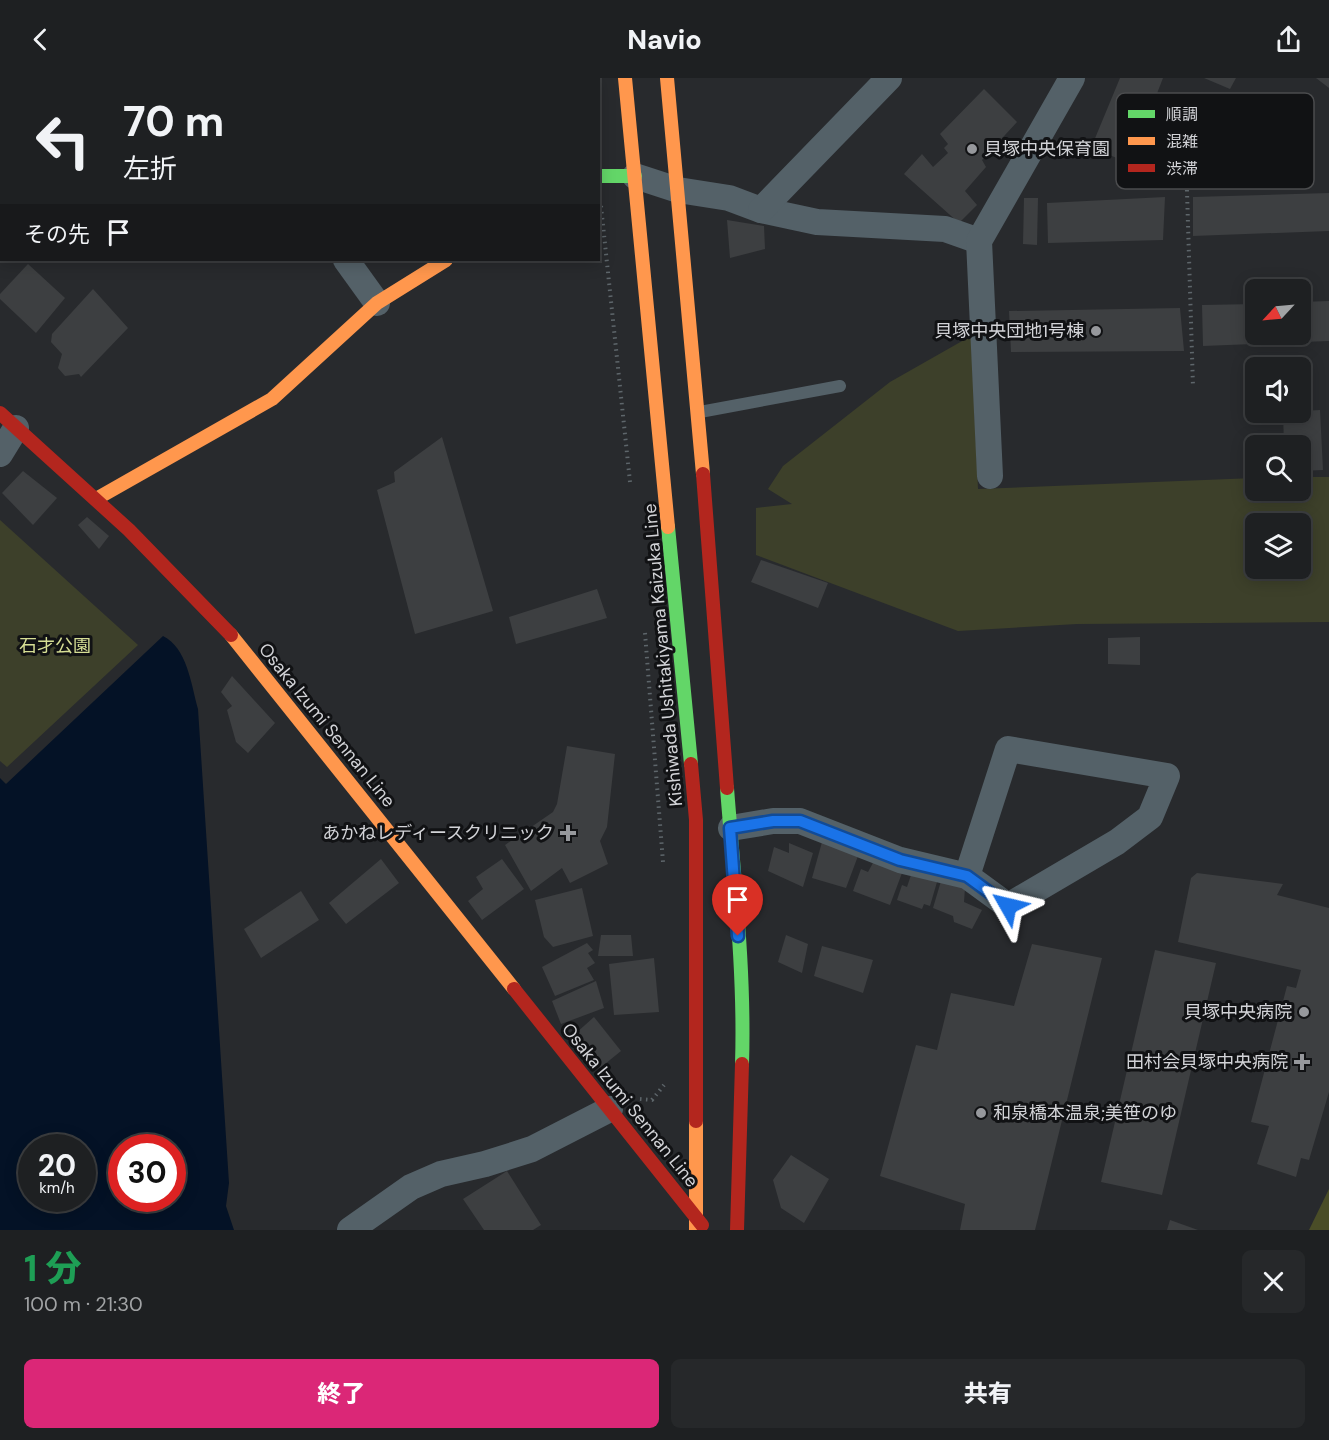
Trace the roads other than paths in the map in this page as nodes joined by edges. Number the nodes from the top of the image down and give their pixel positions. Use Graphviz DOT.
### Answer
graph roads {
  1 [pos="625,78"];
  2 [pos="667,78"];
  3 [pos="889,78"];
  4 [pos="1072,78"];
  5 [pos="600,176"];
  6 [pos="635,176"];
  7 [pos="678,190"];
  8 [pos="761,210"];
  9 [pos="979,241"];
  10 [pos="347,261"];
  11 [pos="444,261"];
  12 [pos="377,303"];
  13 [pos="840,386"];
  14 [pos="698,412"];
  15 [pos="8,420"];
  16 [pos="0,454"];
  17 [pos="990,476"];
  18 [pos="96,499"];
  19 [pos="730,828"];
  20 [pos="967,876"];
  21 [pos="620,1104"];
  22 [pos="697,1224"];
  23 [pos="350,1230"];
  24 [pos="706,1230"];
  25 [pos="737,1230"];
  1 -- 6 [label="main road, Kishiwada Ushitakiyama Kaizuka Line"];
  2 -- 7 [label="main road"];
  3 -- 8 [label="street"];
  4 -- 9 [label="street"];
  5 -- 6 [label="main road"];
  6 -- 7 [label="street"];
  6 -- 22 [label="main road, Kishiwada Ushitakiyama Kaizuka Line"];
  7 -- 8 [label="street"];
  7 -- 14 [label="main road"];
  8 -- 9 [label="street"];
  9 -- 17 [label="street"];
  10 -- 12 [label="street"];
  11 -- 12 [label="main road"];
  12 -- 18 [label="main road"];
  13 -- 14 [label="lane"];
  14 -- 19 [label="main road"];
  15 -- 16 [label="street"];
  15 -- 18 [label="main road, Osaka Izumi Sennan Line"];
  18 -- 21 [label="main road, Osaka Izumi Sennan Line"];
  19 -- 20 [label="street"];
  19 -- 25 [label="main road"];
  20 -- 20 [label="street"];
  21 -- 22 [label="main road, Osaka Izumi Sennan Line"];
  21 -- 23 [label="street"];
  22 -- 24 [label="main road, Osaka Izumi Sennan Line"];
}
